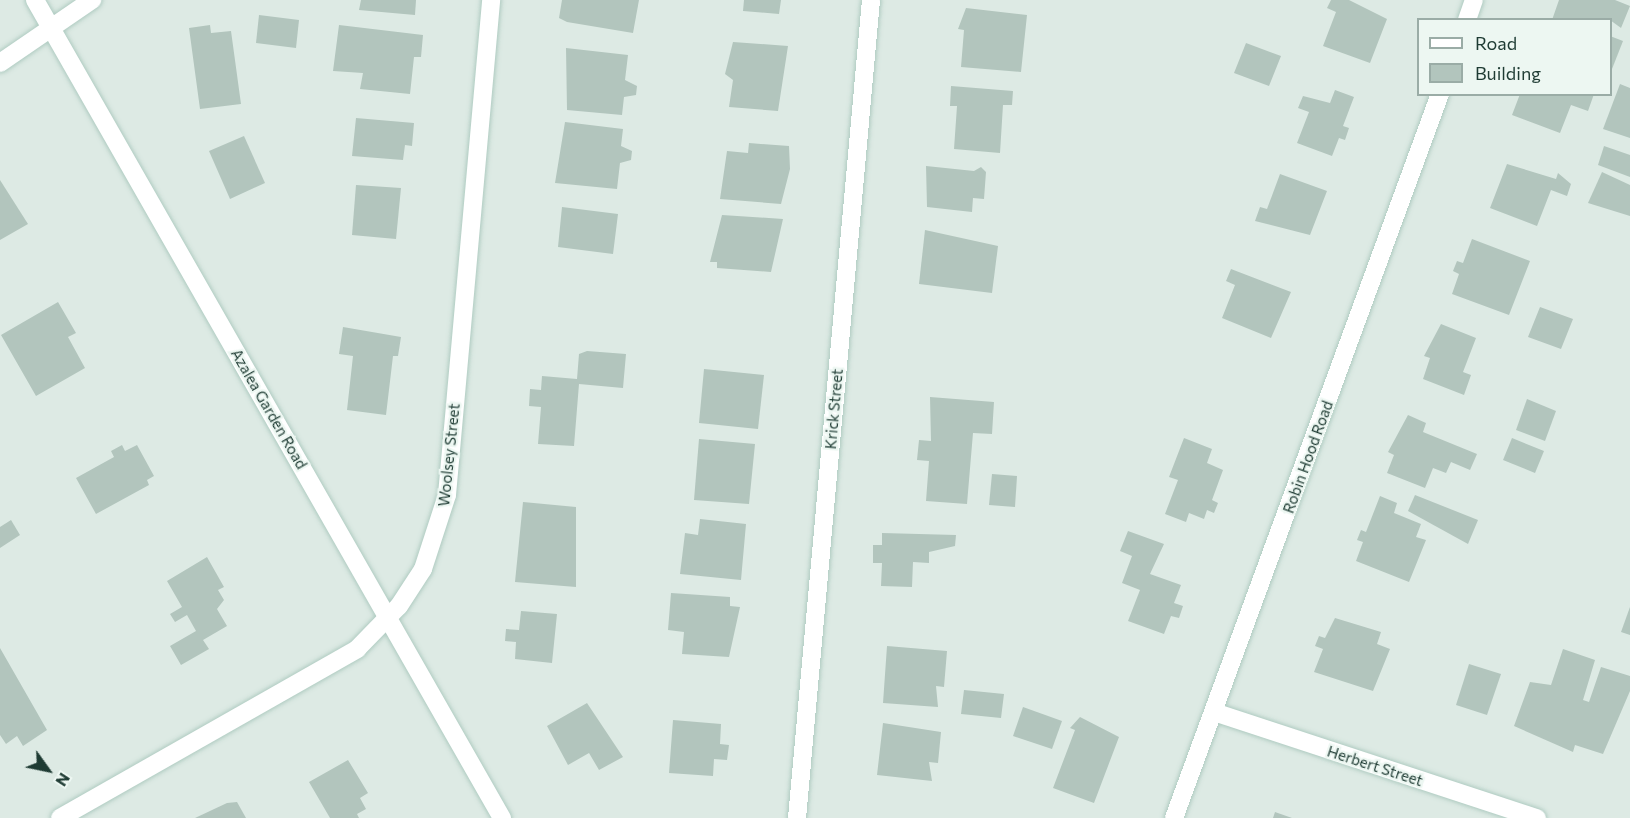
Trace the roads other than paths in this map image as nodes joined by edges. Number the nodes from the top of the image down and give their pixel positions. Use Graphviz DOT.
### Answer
graph roads {
  1 [pos="35,0"];
  2 [pos="92,0"];
  3 [pos="491,0"];
  4 [pos="870,0"];
  5 [pos="1474,0"];
  6 [pos="1468,18"];
  7 [pos="52,30"];
  8 [pos="0,63"];
  9 [pos="1439,96"];
  10 [pos="388,618"];
  11 [pos="1214,712"];
  12 [pos="60,818"];
  13 [pos="502,818"];
  14 [pos="797,818"];
  15 [pos="1174,818"];
  16 [pos="1537,818"];
  1 -- 7 [label="street, Azalea Garden Road"];
  2 -- 7 [label="street"];
  3 -- 10 [label="street, Woolsey Street"];
  4 -- 14 [label="street, Krick Street"];
  5 -- 6 [label="street"];
  7 -- 8 [label="street"];
  7 -- 10 [label="street, Azalea Garden Road"];
  9 -- 11 [label="street, Robin Hood Road"];
  10 -- 12 [label="street, Woolsey Street"];
  10 -- 13 [label="street, Azalea Garden Road"];
  11 -- 15 [label="street, Robin Hood Road"];
  11 -- 16 [label="street, Herbert Street"];
}
